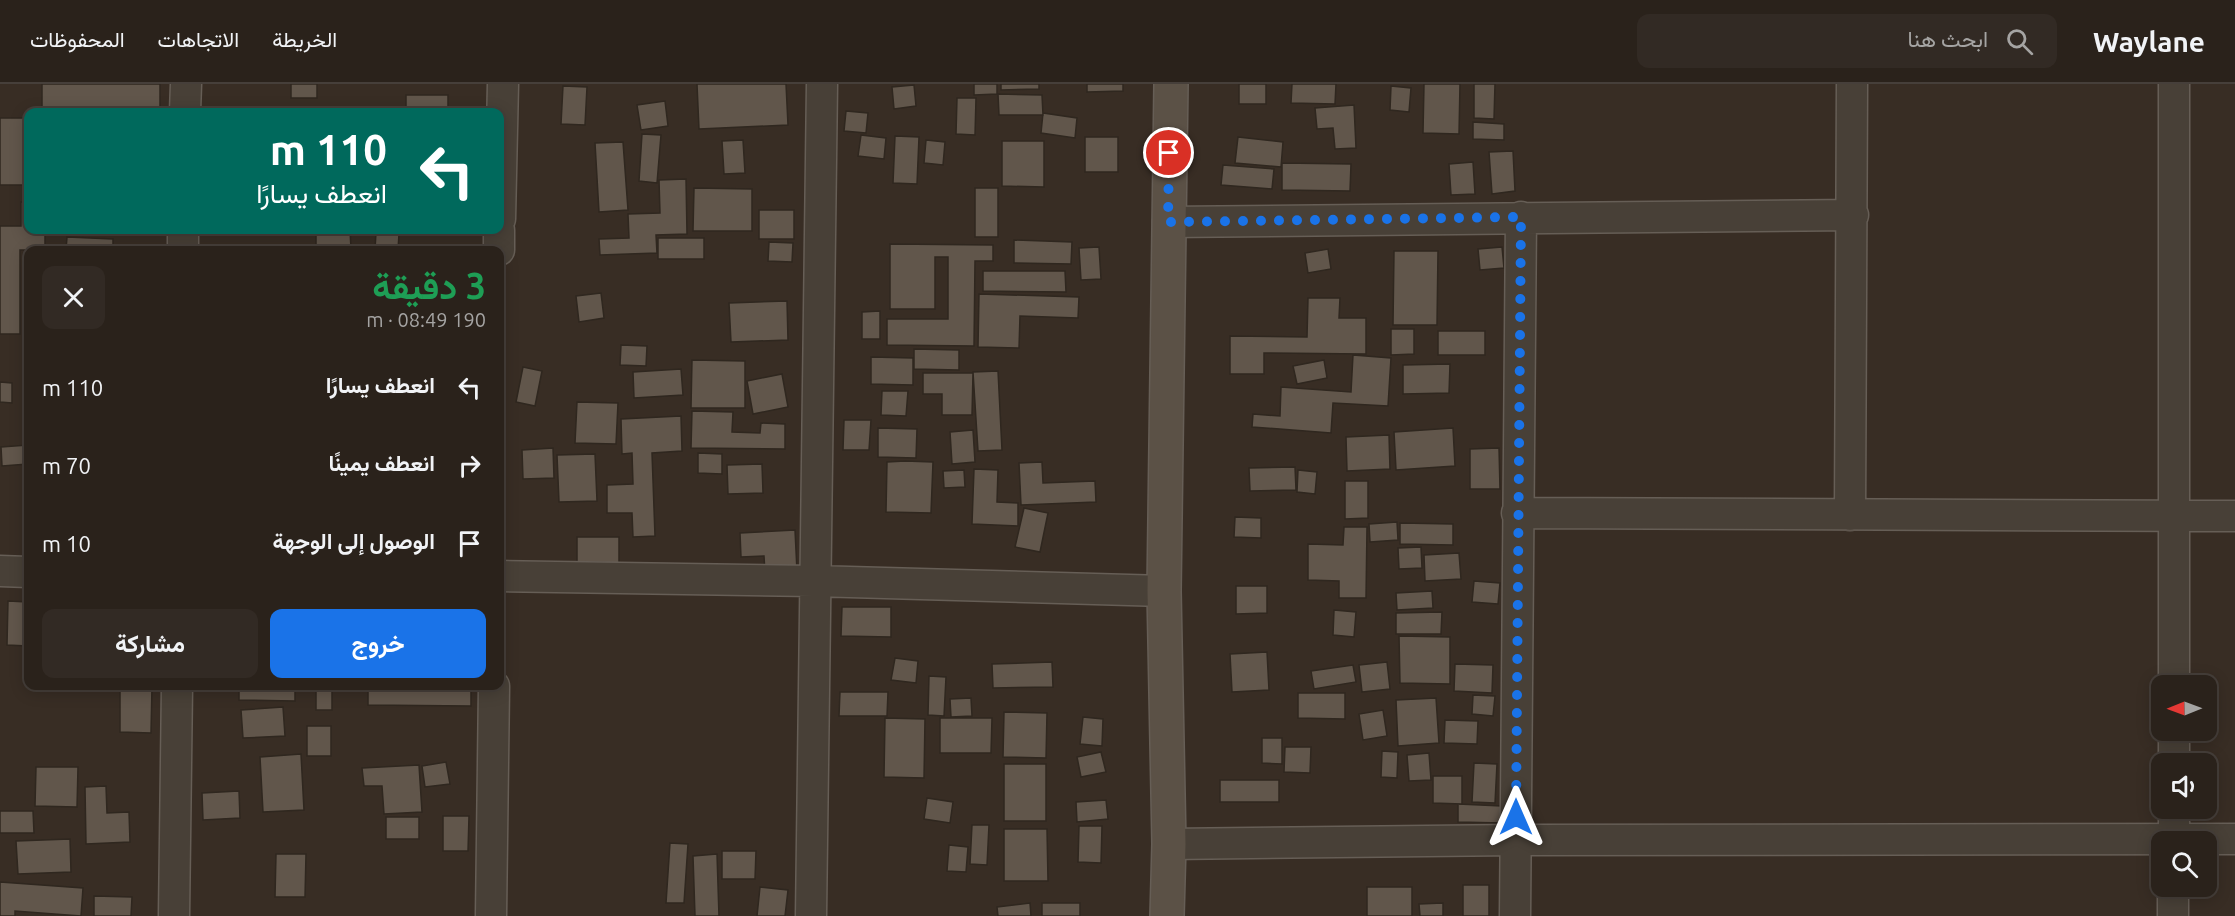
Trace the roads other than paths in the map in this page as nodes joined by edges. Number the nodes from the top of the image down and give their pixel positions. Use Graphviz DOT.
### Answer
graph roads {
  1 [pos="186,84"];
  2 [pos="502,84"];
  3 [pos="822,84"];
  4 [pos="1171,84"];
  5 [pos="1852,84"];
  6 [pos="2174,84"];
  7 [pos="185,108"];
  8 [pos="502,108"];
  9 [pos="1852,215"];
  10 [pos="1521,217"];
  11 [pos="1168,222"];
  12 [pos="1517,513"];
  13 [pos="1850,515"];
  14 [pos="2175,515"];
  15 [pos="2235,516"];
  16 [pos="0,571"];
  17 [pos="24,572"];
  18 [pos="504,576"];
  19 [pos="814,581"];
  20 [pos="1164,591"];
  21 [pos="2174,675"];
  22 [pos="177,690"];
  23 [pos="494,690"];
  24 [pos="2235,839"];
  25 [pos="1516,840"];
  26 [pos="2217,840"];
  27 [pos="2151,841"];
  28 [pos="1169,844"];
  29 [pos="2173,897"];
  30 [pos="174,916"];
  31 [pos="491,916"];
  32 [pos="811,916"];
  33 [pos="1167,916"];
  34 [pos="1515,916"];
  35 [pos="2173,916"];
  1 -- 7 [label="street"];
  2 -- 8 [label="street"];
  3 -- 19 [label="street"];
  4 -- 11 [label="street"];
  5 -- 9 [label="street"];
  6 -- 14 [label="street"];
  9 -- 10 [label="street"];
  9 -- 13 [label="street"];
  10 -- 11 [label="street"];
  10 -- 12 [label="street"];
  11 -- 20 [label="street"];
  12 -- 13 [label="street"];
  12 -- 25 [label="street"];
  13 -- 14 [label="street"];
  14 -- 15 [label="street"];
  14 -- 21 [label="street"];
  16 -- 17 [label="street"];
  18 -- 19 [label="street"];
  19 -- 20 [label="street"];
  19 -- 32 [label="street"];
  20 -- 28 [label="street"];
  22 -- 30 [label="street"];
  23 -- 31 [label="street"];
  24 -- 26 [label="street"];
  25 -- 27 [label="street"];
  25 -- 28 [label="street"];
  25 -- 34 [label="street"];
  28 -- 33 [label="street"];
  29 -- 35 [label="street"];
}
